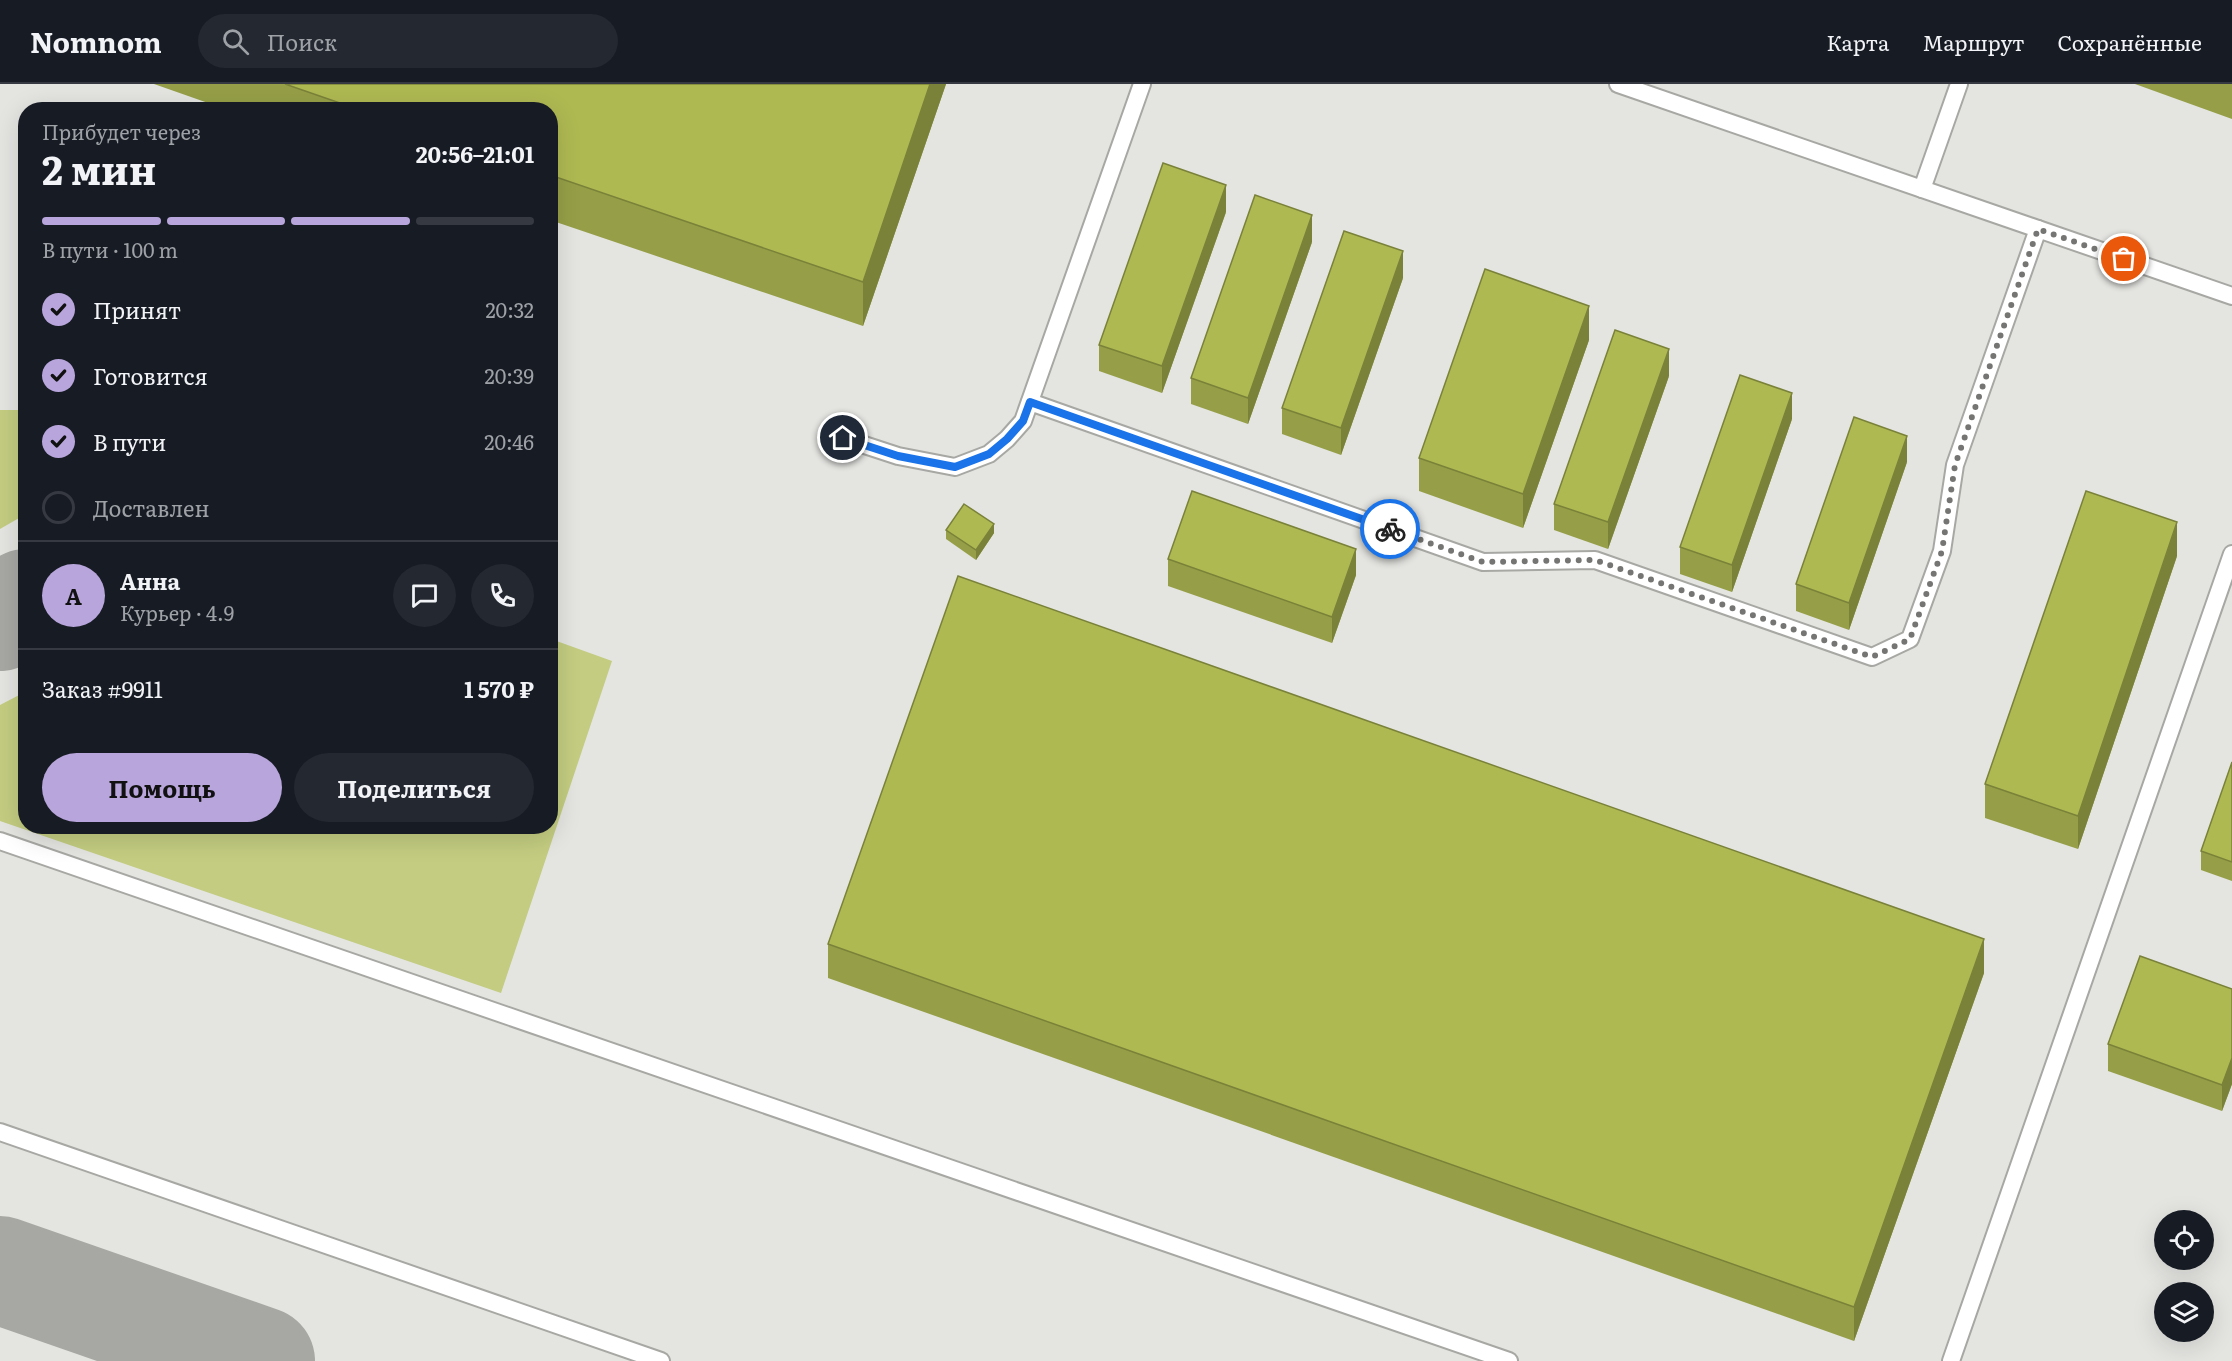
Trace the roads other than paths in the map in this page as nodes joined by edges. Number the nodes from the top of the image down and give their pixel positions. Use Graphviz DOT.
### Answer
graph roads {
  1 [pos="1142,84"];
  2 [pos="1620,84"];
  3 [pos="1959,84"];
  4 [pos="1922,189"];
  5 [pos="2038,229"];
  6 [pos="2232,296"];
  7 [pos="1030,402"];
  8 [pos="843,438"];
  9 [pos="2232,554"];
  10 [pos="0,841"];
  11 [pos="0,1132"];
  12 [pos="661,1361"];
  13 [pos="1509,1361"];
  14 [pos="1951,1361"];
  1 -- 7 [label="lane"];
  2 -- 4 [label="lane"];
  3 -- 4 [label="lane"];
  4 -- 5 [label="lane"];
  5 -- 6 [label="lane"];
  5 -- 7 [label="lane"];
  7 -- 8 [label="lane"];
  9 -- 14 [label="lane"];
  10 -- 13 [label="lane"];
  11 -- 12 [label="lane"];
}
